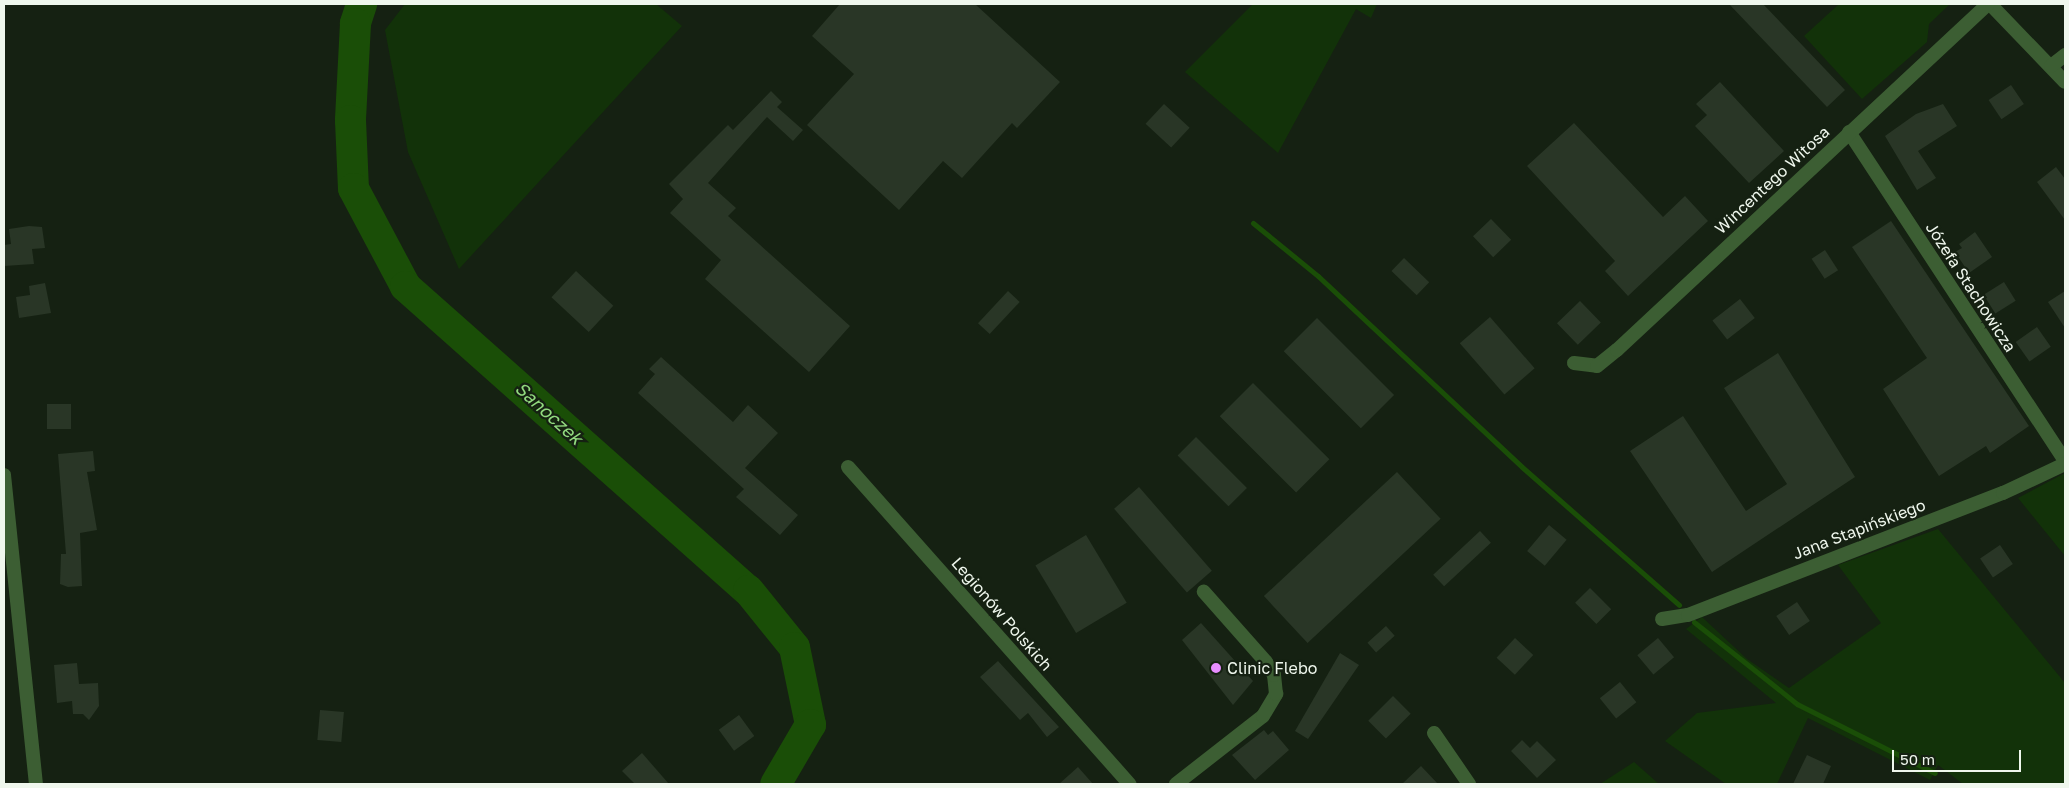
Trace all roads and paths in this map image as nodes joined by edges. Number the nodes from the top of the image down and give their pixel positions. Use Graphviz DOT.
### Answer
graph roads {
  1 [pos="1989,4"];
  2 [pos="2065,55"];
  3 [pos="2051,66"];
  4 [pos="2065,82"];
  5 [pos="1848,132"];
  6 [pos="1574,363"];
  7 [pos="2065,462"];
  8 [pos="848,467"];
  9 [pos="4,475"];
  10 [pos="1204,592"];
  11 [pos="1662,619"];
  12 [pos="1434,732"];
  13 [pos="36,784"];
  14 [pos="1129,784"];
  15 [pos="1176,784"];
  16 [pos="1469,784"];
  1 -- 3 [label="street"];
  1 -- 5 [label="street, Wincentego Witosa"];
  2 -- 3 [label="street"];
  3 -- 4 [label="street"];
  5 -- 6 [label="street, Wincentego Witosa"];
  5 -- 7 [label="street, Józefa Stachowicza"];
  7 -- 11 [label="street, Jana Stapińskiego"];
  8 -- 14 [label="street, Legionów Polskich"];
  9 -- 13 [label="street"];
  10 -- 15 [label="street"];
  12 -- 16 [label="street"];
}
